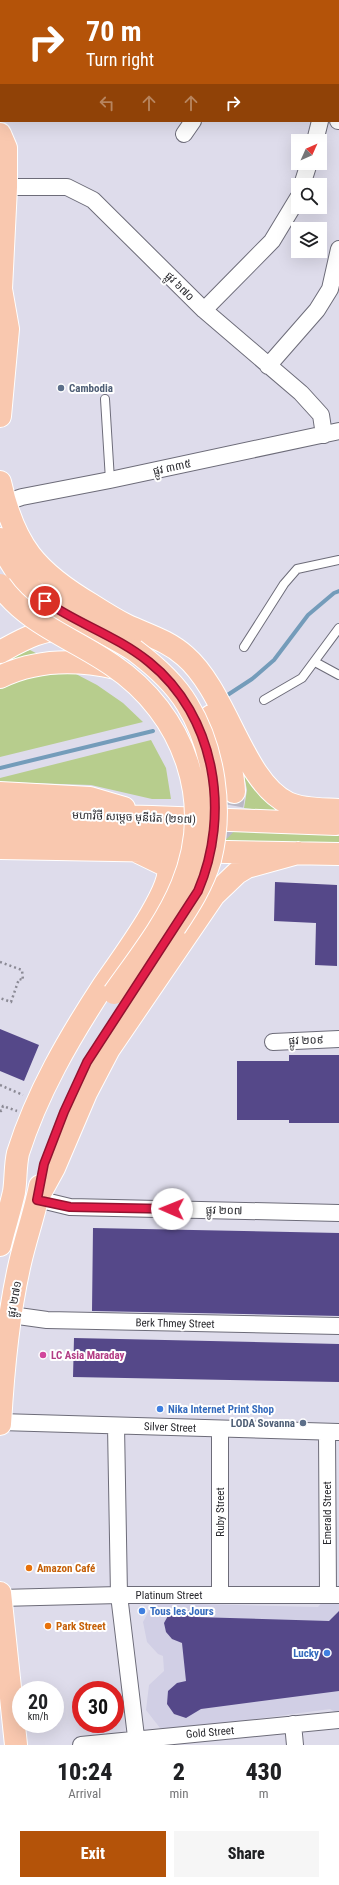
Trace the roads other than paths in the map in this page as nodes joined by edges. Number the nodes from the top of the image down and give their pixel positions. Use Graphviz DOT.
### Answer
graph roads {
  1 [pos="320,122"];
  2 [pos="0,134"];
  3 [pos="317,134"];
  4 [pos="3,182"];
  5 [pos="291,211"];
  6 [pos="339,249"];
  7 [pos="1,250"];
  8 [pos="0,290"];
  9 [pos="204,310"];
  10 [pos="268,366"];
  11 [pos="105,399"];
  12 [pos="0,416"];
  13 [pos="332,433"];
  14 [pos="110,480"];
  15 [pos="0,482"];
  16 [pos="4,503"];
  17 [pos="0,539"];
  18 [pos="339,560"];
  19 [pos="0,585"];
  20 [pos="339,628"];
  21 [pos="126,639"];
  22 [pos="244,647"];
  23 [pos="0,652"];
  24 [pos="315,662"];
  25 [pos="118,669"];
  26 [pos="339,675"];
  27 [pos="0,677"];
  28 [pos="264,700"];
  29 [pos="234,792"];
  30 [pos="0,793"];
  31 [pos="339,810"];
  32 [pos="0,814"];
  33 [pos="152,817"];
  34 [pos="339,824"];
  35 [pos="0,832"];
  36 [pos="178,836"];
  37 [pos="0,848"];
  38 [pos="51,848"];
  39 [pos="136,851"];
  40 [pos="298,854"];
  41 [pos="339,854"];
  42 [pos="0,858"];
  43 [pos="120,997"];
  44 [pos="339,1039"];
  45 [pos="273,1042"];
  46 [pos="14,1193"];
  47 [pos="37,1200"];
  48 [pos="339,1213"];
  49 [pos="0,1245"];
  50 [pos="11,1316"];
  51 [pos="339,1326"];
  52 [pos="0,1423"];
  53 [pos="116,1426"];
  54 [pos="220,1429"];
  55 [pos="333,1432"];
  56 [pos="0,1593"];
  57 [pos="119,1595"];
  58 [pos="220,1595"];
  59 [pos="333,1595"];
  60 [pos="0,1598"];
  61 [pos="339,1720"];
  62 [pos="293,1724"];
  63 [pos="136,1742"];
  64 [pos="16,1745"];
  65 [pos="81,1745"];
  66 [pos="295,1745"];
  1 -- 3 [label="street"];
  2 -- 4 [label="main road"];
  4 -- 7 [label="main road"];
  4 -- 9 [label="street, ផ្លូវ ៦៧០"];
  5 -- 9 [label="street"];
  6 -- 10 [label="street"];
  7 -- 8 [label="main road"];
  8 -- 12 [label="main road"];
  9 -- 10 [label="street, ផ្លូវ ៦៧០"];
  10 -- 13 [label="street, ផ្លូវ ៦៧០"];
  11 -- 14 [label="lane"];
  13 -- 14 [label="street, ផ្លូវ ៣៣៥"];
  14 -- 16 [label="street, ផ្លូវ ៣៣៥"];
  15 -- 16 [label="main road"];
  16 -- 21 [label="main road"];
  17 -- 21 [label="main road"];
  18 -- 22 [label="lane"];
  19 -- 25 [label="main road, bridge"];
  20 -- 24 [label="lane"];
  21 -- 23 [label="main road"];
  21 -- 29 [label="main road"];
  21 -- 31 [label="main road"];
  21 -- 43 [label="main road, bridge"];
  24 -- 26 [label="lane"];
  24 -- 28 [label="lane"];
  25 -- 27 [label="main road"];
  25 -- 43 [label="main road, bridge"];
  30 -- 33 [label="main road"];
  32 -- 33 [label="main road, មហាវិថី សម្តេច មុនីរ៉េត (២១៧)"];
  33 -- 34 [label="main road, មហាវិថី សម្តេច មុនីរ៉េត (២១៧)"];
  35 -- 36 [label="main road"];
  37 -- 38 [label="main road"];
  38 -- 39 [label="main road"];
  38 -- 42 [label="main road"];
  39 -- 40 [label="main road"];
  39 -- 46 [label="main road"];
  40 -- 41 [label="main road"];
  40 -- 47 [label="main road"];
  43 -- 46 [label="main road"];
  43 -- 47 [label="main road"];
  44 -- 45 [label="street, ផ្លូវ ២០៩"];
  46 -- 49 [label="main road"];
  47 -- 48 [label="street, ផ្លូវ ២០៧"];
  47 -- 50 [label="main road, ផ្លូវ ២៧១"];
  50 -- 51 [label="street, Berk Thmey Street"];
  50 -- 52 [label="main road, ផ្លូវ ២៧១"];
  52 -- 53 [label="street, Silver Street"];
  53 -- 54 [label="street, Silver Street"];
  53 -- 57 [label="street"];
  54 -- 55 [label="street, Silver Street"];
  54 -- 58 [label="street, Ruby Street"];
  55 -- 59 [label="street, Emerald Street"];
  56 -- 60 [label="main road"];
  57 -- 58 [label="street, Platinum Street"];
  57 -- 60 [label="street, Platinum Street"];
  57 -- 63 [label="street"];
  58 -- 59 [label="street, Platinum Street"];
  60 -- 64 [label="main road"];
  61 -- 62 [label="street, Gold Street"];
  62 -- 63 [label="street, Gold Street"];
  62 -- 66 [label="street"];
  63 -- 65 [label="street, Gold Street"];
}
